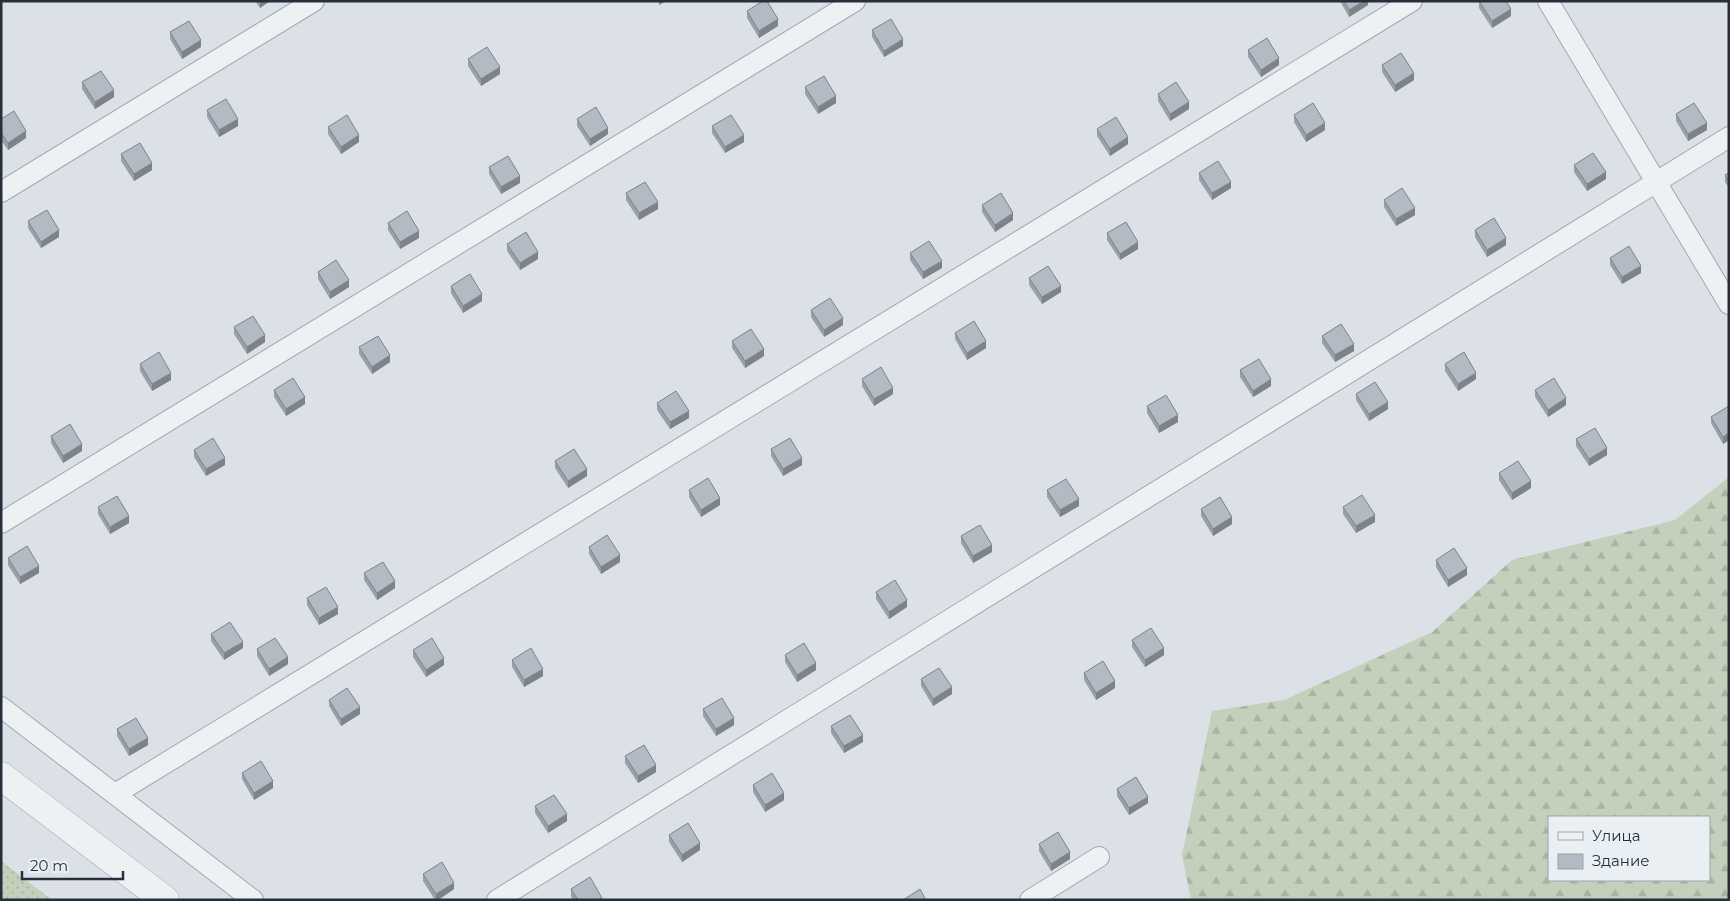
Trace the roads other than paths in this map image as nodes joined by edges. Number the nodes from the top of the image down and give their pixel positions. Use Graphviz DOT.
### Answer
graph roads {
  1 [pos="314,1"];
  2 [pos="854,1"];
  3 [pos="1412,1"];
  4 [pos="1548,1"];
  5 [pos="1729,136"];
  6 [pos="1657,181"];
  7 [pos="1,192"];
  8 [pos="1729,304"];
  9 [pos="1,523"];
  10 [pos="1,707"];
  11 [pos="1,776"];
  12 [pos="115,794"];
  13 [pos="1099,857"];
  14 [pos="165,900"];
  15 [pos="253,900"];
  16 [pos="497,900"];
  17 [pos="1030,900"];
  1 -- 7 [label="lane"];
  2 -- 9 [label="lane"];
  3 -- 12 [label="lane"];
  4 -- 6 [label="lane"];
  5 -- 6 [label="lane"];
  6 -- 8 [label="lane"];
  6 -- 16 [label="lane"];
  10 -- 12 [label="lane"];
  11 -- 14 [label="street"];
  12 -- 15 [label="lane"];
  13 -- 17 [label="lane"];
}
